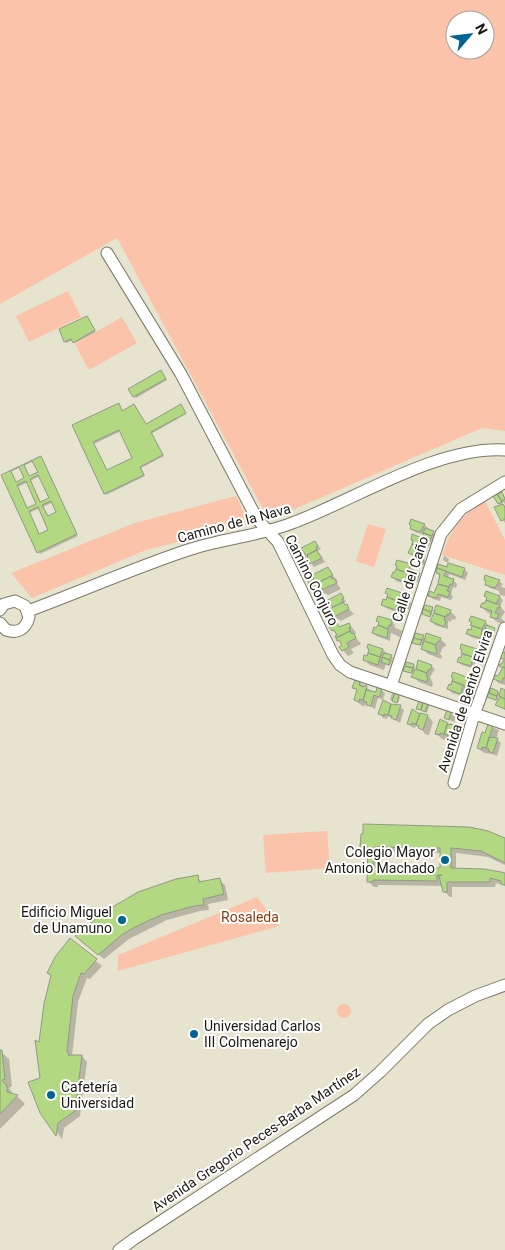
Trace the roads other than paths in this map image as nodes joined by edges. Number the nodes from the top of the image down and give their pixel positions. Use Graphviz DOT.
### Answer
graph roads {
  1 [pos="107,254"];
  2 [pos="505,450"];
  3 [pos="505,482"];
  4 [pos="269,531"];
  5 [pos="0,610"];
  6 [pos="28,611"];
  7 [pos="0,623"];
  8 [pos="505,628"];
  9 [pos="391,686"];
  10 [pos="474,715"];
  11 [pos="505,724"];
  12 [pos="454,783"];
  13 [pos="505,985"];
  14 [pos="119,1250"];
  1 -- 4 [label="street, Camino Conjuro"];
  2 -- 4 [label="street, Camino de la Nava"];
  3 -- 9 [label="street, Calle del Caño"];
  4 -- 6 [label="street, Camino de la Nava"];
  4 -- 9 [label="street, Camino Conjuro"];
  5 -- 6 [label="street"];
  6 -- 7 [label="street"];
  8 -- 10 [label="street, Avenida de Benito Elvira"];
  9 -- 10 [label="street, Camino Conjuro"];
  10 -- 11 [label="street, Camino Conjuro"];
  10 -- 12 [label="street, Avenida de Benito Elvira"];
  13 -- 14 [label="street, Avenida Gregorio Peces-Barba Martínez"];
}
